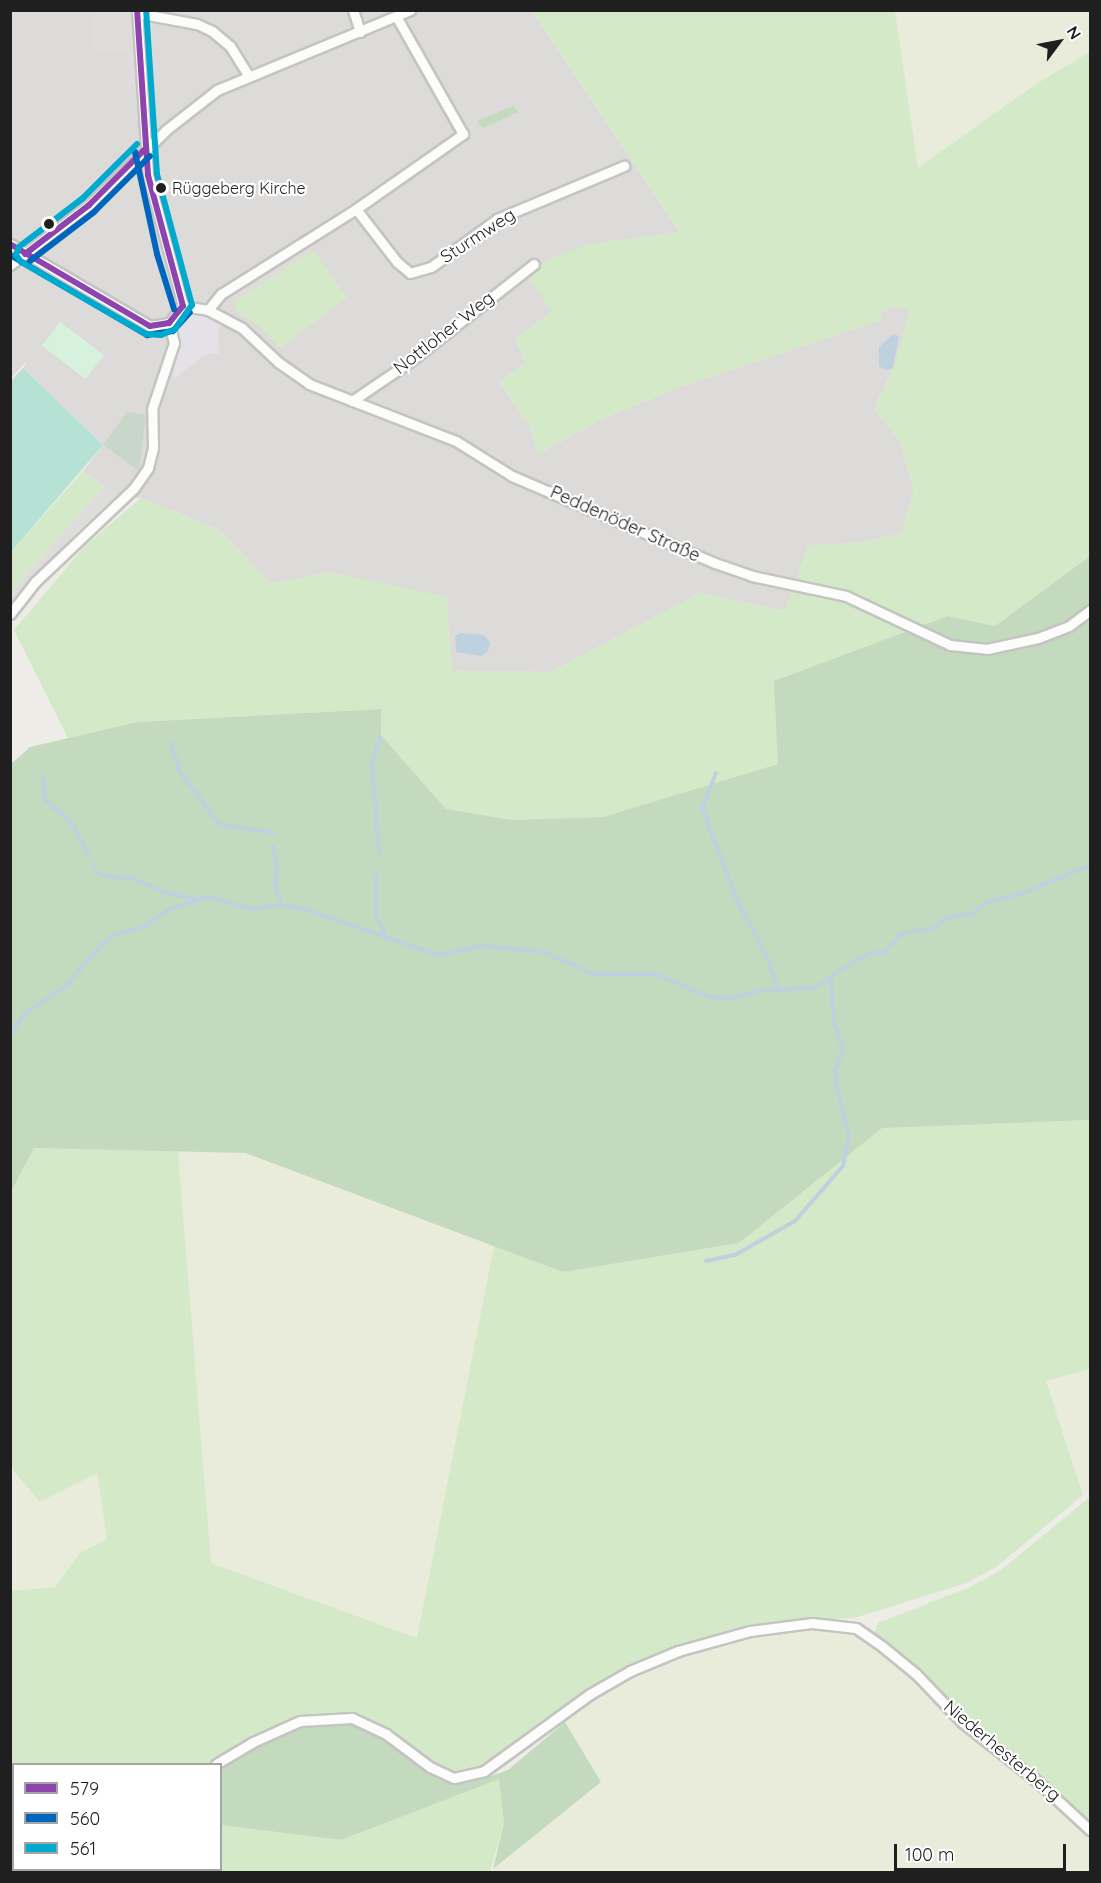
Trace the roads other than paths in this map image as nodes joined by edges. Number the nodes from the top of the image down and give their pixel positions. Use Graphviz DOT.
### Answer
graph roads {
  1 [pos="352,10"];
  2 [pos="410,10"];
  3 [pos="137,12"];
  4 [pos="397,18"];
  5 [pos="360,32"];
  6 [pos="249,76"];
  7 [pos="144,150"];
  8 [pos="624,166"];
  9 [pos="356,209"];
  10 [pos="10,244"];
  11 [pos="25,254"];
  12 [pos="534,264"];
  13 [pos="10,265"];
  14 [pos="183,306"];
  15 [pos="208,309"];
  16 [pos="169,323"];
  17 [pos="352,401"];
  18 [pos="1090,610"];
  19 [pos="10,614"];
  20 [pos="218,1763"];
  21 [pos="1090,1830"];
  1 -- 5 [label="street"];
  2 -- 4 [label="street"];
  3 -- 6 [label="street"];
  3 -- 7 [label="street"];
  4 -- 5 [label="street"];
  4 -- 9 [label="street"];
  5 -- 6 [label="street"];
  6 -- 7 [label="street"];
  7 -- 11 [label="street"];
  7 -- 14 [label="street"];
  8 -- 9 [label="street, Sturmweg"];
  9 -- 15 [label="street"];
  10 -- 11 [label="street"];
  11 -- 13 [label="street"];
  11 -- 16 [label="street"];
  12 -- 17 [label="street, Nottloher Weg"];
  14 -- 15 [label="street, Peddenöder Straße"];
  14 -- 16 [label="street"];
  15 -- 17 [label="street, Peddenöder Straße"];
  16 -- 19 [label="street"];
  17 -- 18 [label="street, Peddenöder Straße"];
  20 -- 21 [label="street, Niederhesterberg"];
}
